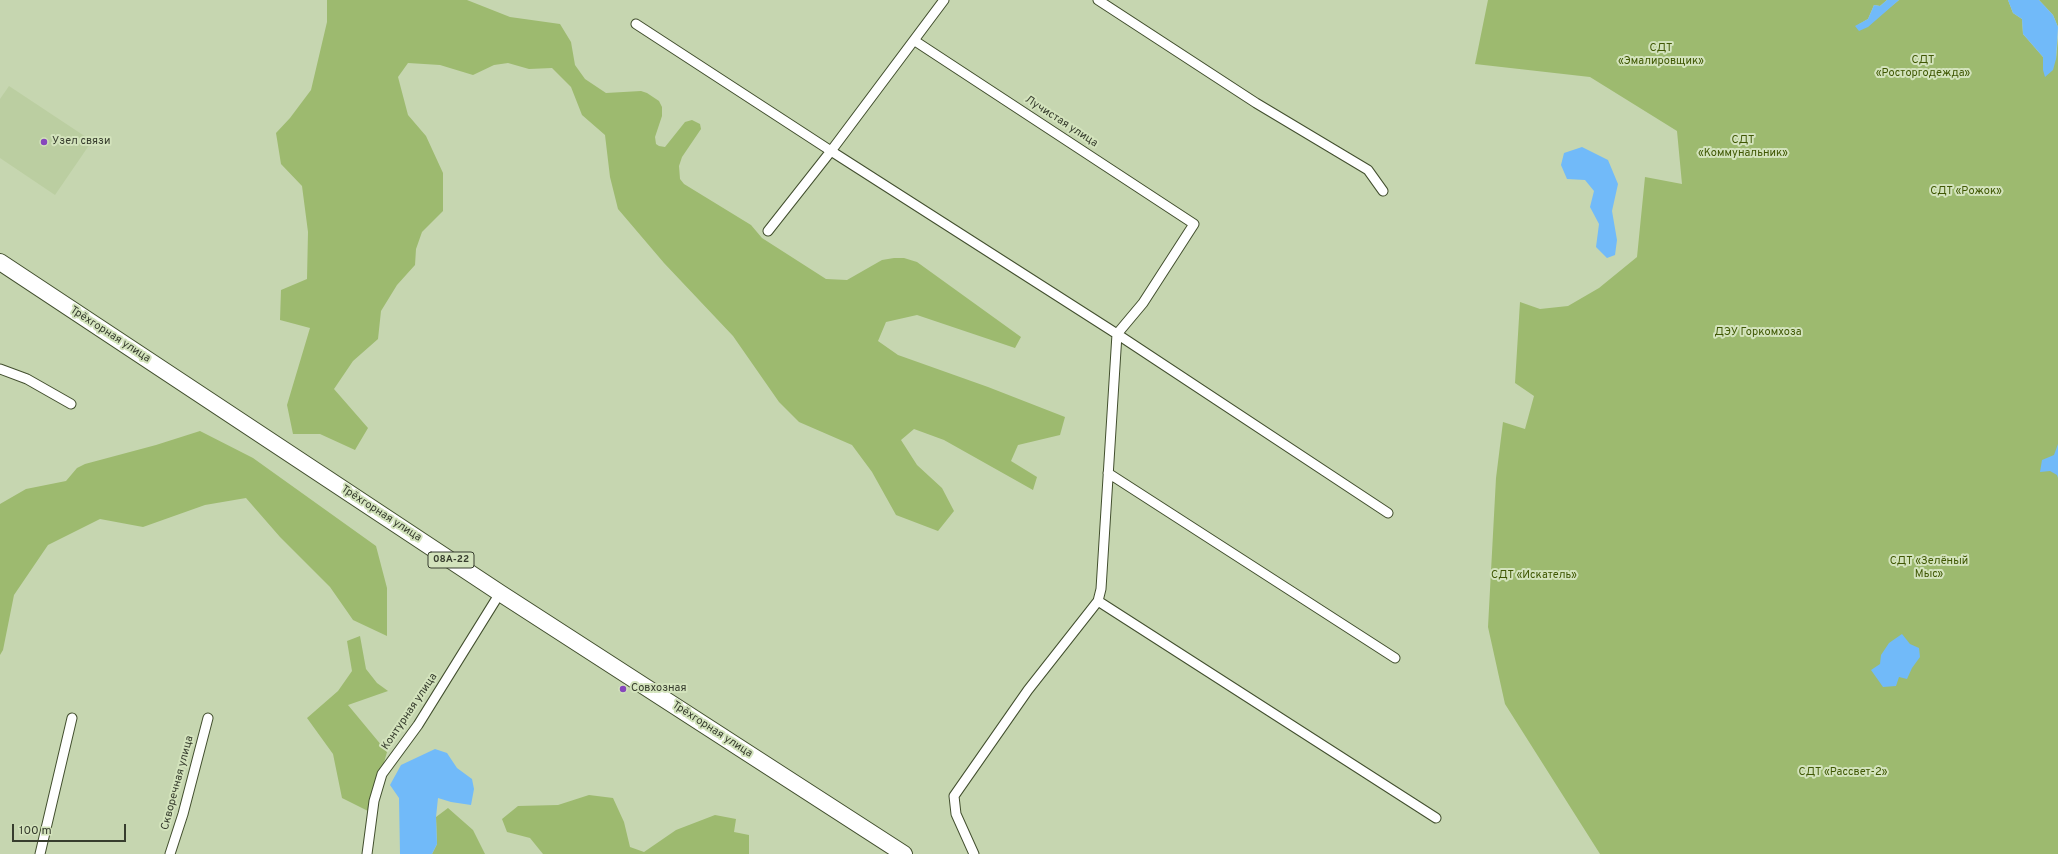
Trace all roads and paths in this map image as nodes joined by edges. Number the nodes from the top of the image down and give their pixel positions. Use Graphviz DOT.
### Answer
graph roads {
  1 [pos="944,0"];
  2 [pos="1098,0"];
  3 [pos="636,24"];
  4 [pos="915,41"];
  5 [pos="831,151"];
  6 [pos="1384,191"];
  7 [pos="768,231"];
  8 [pos="0,262"];
  9 [pos="1117,334"];
  10 [pos="0,369"];
  11 [pos="72,404"];
  12 [pos="1108,473"];
  13 [pos="1388,513"];
  14 [pos="500,593"];
  15 [pos="1098,601"];
  16 [pos="1395,658"];
  17 [pos="72,718"];
  18 [pos="208,718"];
  19 [pos="1436,818"];
  20 [pos="40,854"];
  21 [pos="170,854"];
  22 [pos="367,854"];
  23 [pos="904,854"];
  24 [pos="974,854"];
  1 -- 4 [label="street"];
  2 -- 6 [label="street"];
  3 -- 5 [label="street"];
  4 -- 5 [label="street"];
  4 -- 9 [label="street, Лучистая улица"];
  5 -- 7 [label="street"];
  5 -- 9 [label="street"];
  8 -- 14 [label="highway, Трёхгорная улица / 08А-22"];
  9 -- 12 [label="street"];
  9 -- 13 [label="street"];
  10 -- 11 [label="street"];
  12 -- 15 [label="street"];
  12 -- 16 [label="street"];
  14 -- 22 [label="street, Контурная улица"];
  14 -- 23 [label="highway, Трёхгорная улица / 08А-22"];
  15 -- 19 [label="street"];
  15 -- 24 [label="street"];
  17 -- 20 [label="street"];
  18 -- 21 [label="street, Скворечная улица"];
}
